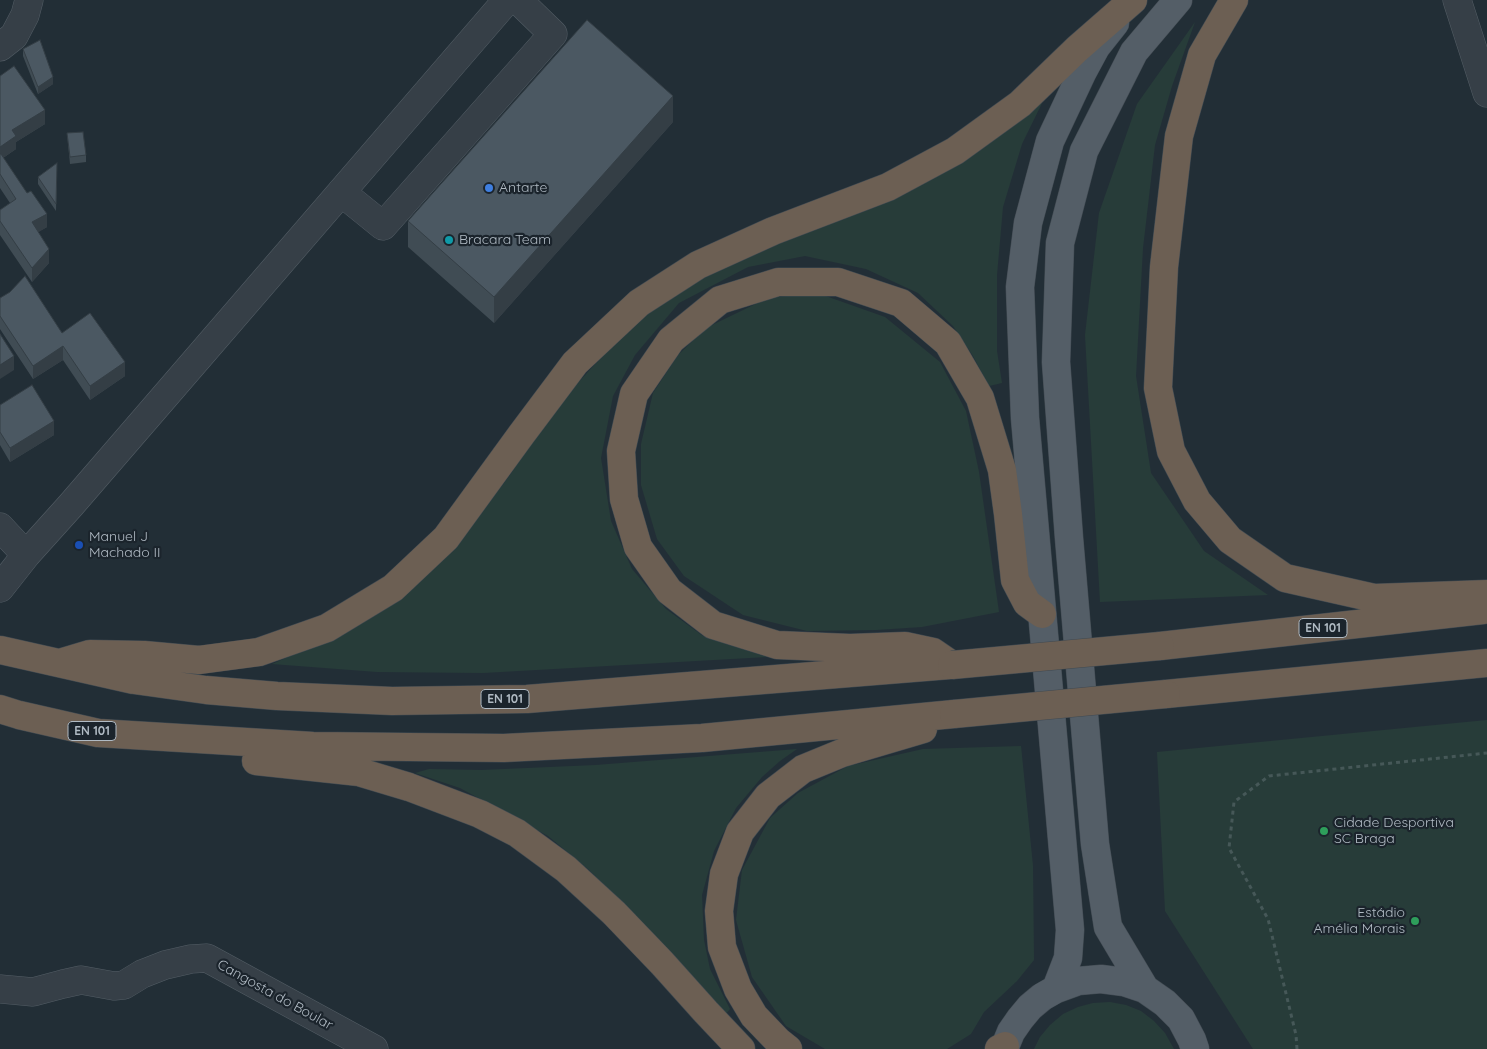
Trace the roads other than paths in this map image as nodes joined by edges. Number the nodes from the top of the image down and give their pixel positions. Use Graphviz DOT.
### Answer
graph roads {
  1 [pos="29,0"];
  2 [pos="508,0"];
  3 [pos="518,0"];
  4 [pos="1133,0"];
  5 [pos="1178,0"];
  6 [pos="1234,0"];
  7 [pos="1457,0"];
  8 [pos="0,48"];
  9 [pos="1487,93"];
  10 [pos="341,192"];
  11 [pos="0,527"];
  12 [pos="26,555"];
  13 [pos="1,587"];
  14 [pos="1487,594"];
  15 [pos="1487,610"];
  16 [pos="1042,614"];
  17 [pos="0,650"];
  18 [pos="60,662"];
  19 [pos="1487,662"];
  20 [pos="952,665"];
  21 [pos="0,709"];
  22 [pos="954,714"];
  23 [pos="186,738"];
  24 [pos="0,988"];
  25 [pos="1056,989"];
  26 [pos="1145,990"];
  27 [pos="1003,1048"];
  28 [pos="374,1049"];
  29 [pos="741,1049"];
  30 [pos="788,1049"];
  31 [pos="1195,1049"];
  1 -- 8 [label="street"];
  2 -- 10 [label="street"];
  3 -- 10 [label="street"];
  4 -- 16 [label="main road"];
  4 -- 18 [label="highway"];
  5 -- 26 [label="main road"];
  6 -- 14 [label="highway"];
  7 -- 9 [label="street"];
  10 -- 12 [label="street"];
  11 -- 12 [label="street"];
  12 -- 13 [label="street"];
  15 -- 20 [label="highway, EN 101, bridge"];
  16 -- 20 [label="highway"];
  16 -- 25 [label="main road"];
  17 -- 18 [label="highway, EN 101"];
  18 -- 20 [label="highway, EN 101"];
  19 -- 22 [label="highway, EN 101, bridge"];
  21 -- 23 [label="highway, EN 101"];
  22 -- 23 [label="highway, EN 101"];
  22 -- 30 [label="highway"];
  23 -- 29 [label="highway"];
  24 -- 28 [label="street, Cangosta do Boular"];
  25 -- 26 [label="main road"];
  25 -- 27 [label="main road"];
  26 -- 31 [label="main road"];
}
